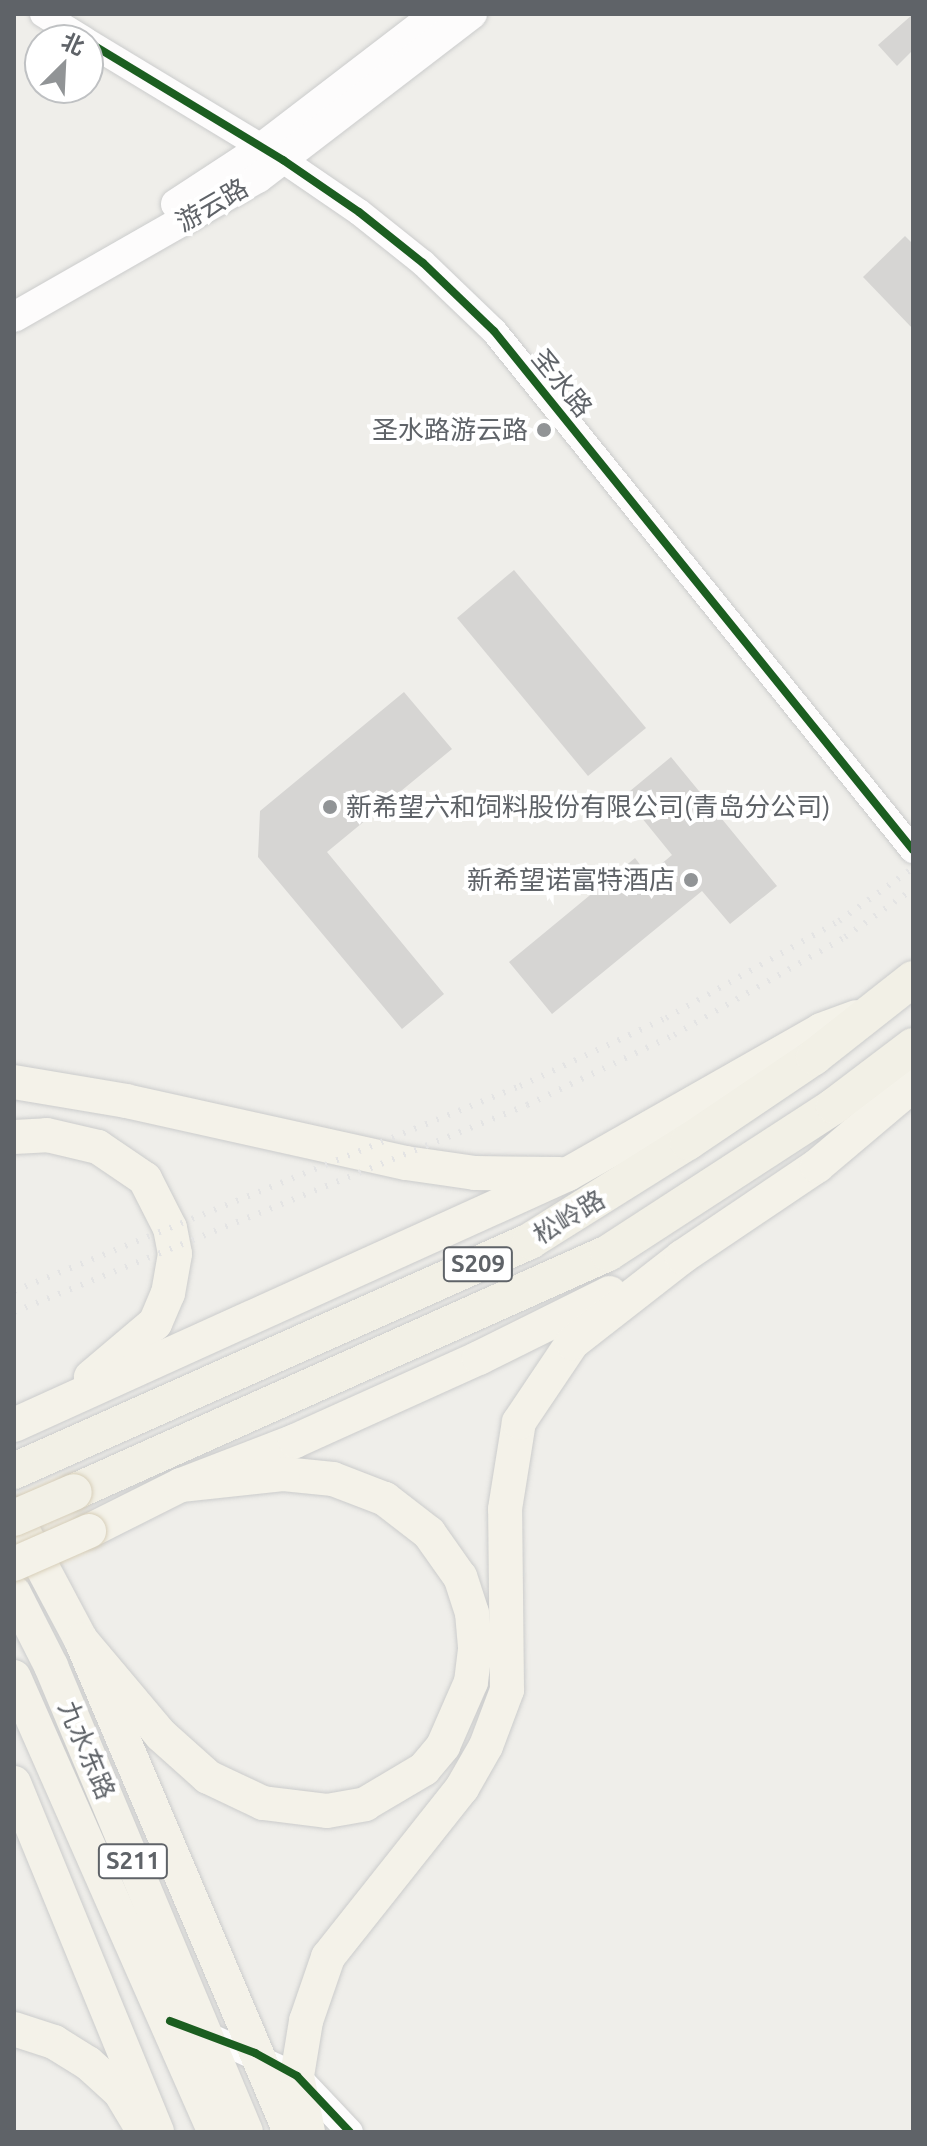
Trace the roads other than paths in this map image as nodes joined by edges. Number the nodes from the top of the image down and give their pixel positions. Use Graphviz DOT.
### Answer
graph roads {
  1 [pos="436,14"];
  2 [pos="472,14"];
  3 [pos="104,51"];
  4 [pos="272,154"];
  5 [pos="14,303"];
  6 [pos="14,317"];
  7 [pos="913,850"];
  8 [pos="913,979"];
  9 [pos="872,1011"];
  10 [pos="913,1046"];
  11 [pos="14,1082"];
  12 [pos="913,1085"];
  13 [pos="14,1137"];
  14 [pos="568,1174"];
  15 [pos="682,1257"];
  16 [pos="26,1419"];
  17 [pos="14,1471"];
  18 [pos="181,1485"];
  19 [pos="14,1516"];
  20 [pos="14,1564"];
  21 [pos="14,1593"];
  22 [pos="81,1640"];
  23 [pos="14,1677"];
  24 [pos="14,1783"];
  25 [pos="170,2021"];
  26 [pos="14,2029"];
  27 [pos="206,2033"];
  28 [pos="255,2053"];
  29 [pos="297,2076"];
  30 [pos="144,2132"];
  31 [pos="157,2132"];
  32 [pos="215,2132"];
  33 [pos="246,2132"];
  34 [pos="290,2132"];
  35 [pos="308,2132"];
  36 [pos="350,2132"];
  1 -- 4 [label="main road, 游云路"];
  2 -- 4 [label="main road, 游云路"];
  3 -- 4 [label="street, 圣水路"];
  4 -- 5 [label="main road, 游云路"];
  4 -- 6 [label="main road, 游云路"];
  4 -- 7 [label="street, 圣水路"];
  8 -- 9 [label="highway, 松岭路 / S209"];
  9 -- 14 [label="main road"];
  9 -- 17 [label="highway, 松岭路 / S209"];
  10 -- 19 [label="highway, 松岭路 / S209, bridge"];
  11 -- 14 [label="main road"];
  12 -- 15 [label="main road"];
  13 -- 16 [label="main road"];
  14 -- 16 [label="main road"];
  15 -- 18 [label="main road"];
  15 -- 29 [label="main road"];
  18 -- 20 [label="main road, bridge"];
  18 -- 22 [label="main road"];
  19 -- 22 [label="main road"];
  21 -- 27 [label="main road, 九水东路 / S211"];
  22 -- 28 [label="main road"];
  23 -- 25 [label="main road, 九水东路 / S211"];
  24 -- 31 [label="main road"];
  25 -- 27 [label="street"];
  25 -- 32 [label="main road, 九水东路 / S211"];
  26 -- 30 [label="main road"];
  27 -- 28 [label="street"];
  27 -- 33 [label="main road, 九水东路 / S211"];
  28 -- 29 [label="street"];
  28 -- 34 [label="main road"];
  29 -- 35 [label="main road"];
  29 -- 36 [label="street"];
}
